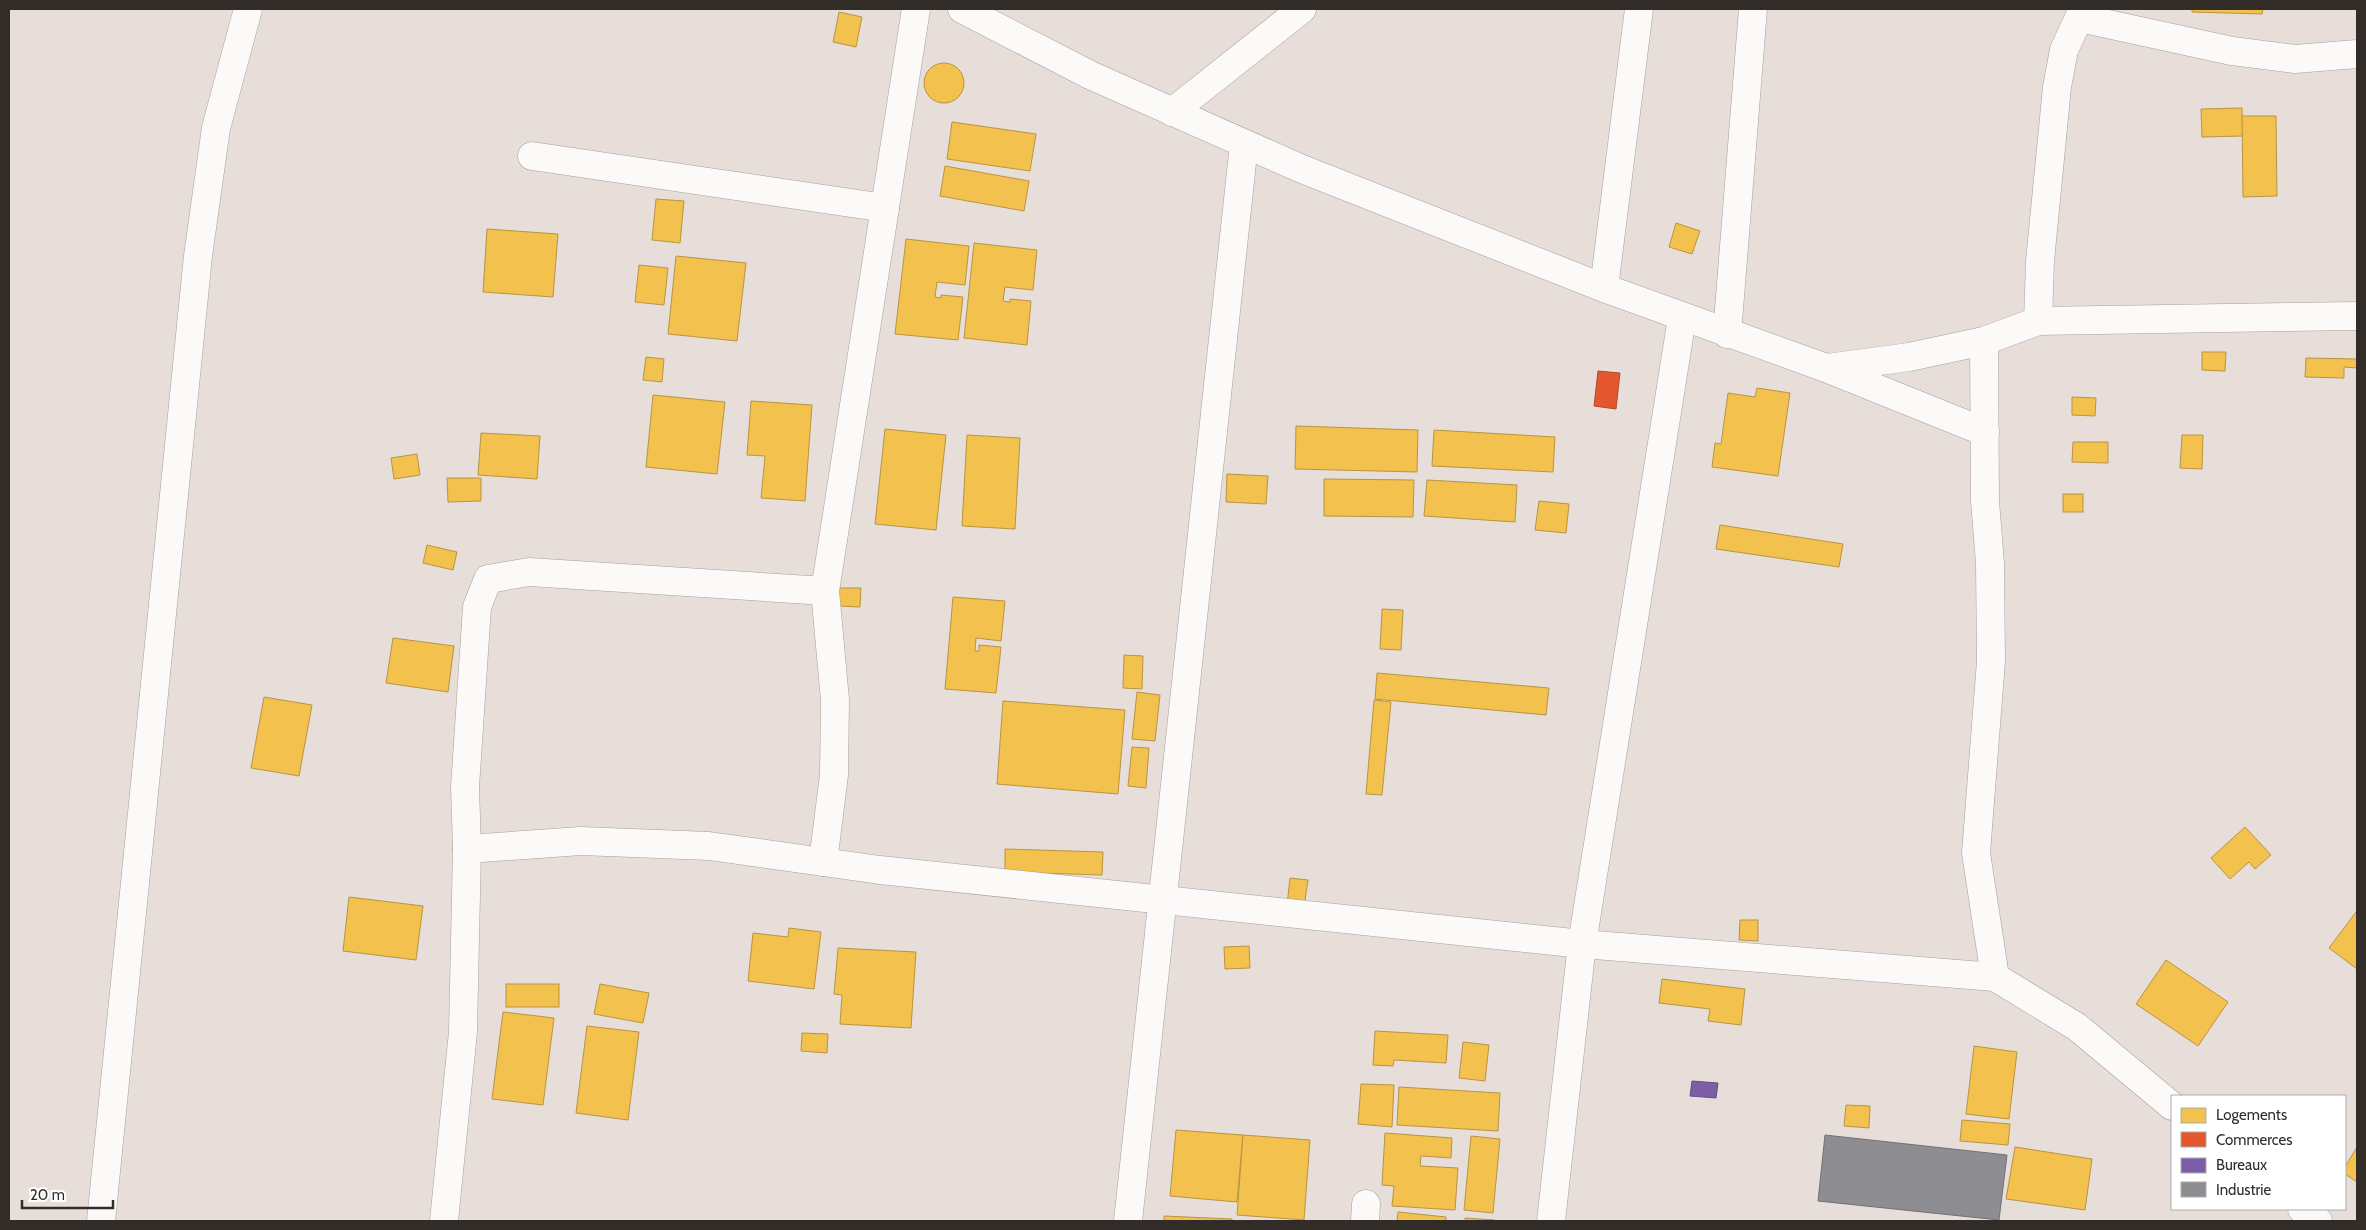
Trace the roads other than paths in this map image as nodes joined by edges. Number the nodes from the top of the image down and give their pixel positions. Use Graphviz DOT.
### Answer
graph roads {
  1 [pos="248,9"];
  2 [pos="916,9"];
  3 [pos="962,9"];
  4 [pos="1302,9"];
  5 [pos="1639,9"];
  6 [pos="1753,9"];
  7 [pos="2082,13"];
  8 [pos="2357,54"];
  9 [pos="1172,112"];
  10 [pos="1244,144"];
  11 [pos="532,156"];
  12 [pos="885,208"];
  13 [pos="1604,288"];
  14 [pos="2357,316"];
  15 [pos="1682,318"];
  16 [pos="2038,321"];
  17 [pos="1727,334"];
  18 [pos="1984,341"];
  19 [pos="1826,368"];
  20 [pos="1985,432"];
  21 [pos="825,591"];
  22 [pos="466,849"];
  23 [pos="823,862"];
  24 [pos="1162,900"];
  25 [pos="1582,944"];
  26 [pos="1995,977"];
  27 [pos="2171,1105"];
  28 [pos="2303,1210"];
  29 [pos="101,1221"];
  30 [pos="444,1221"];
  31 [pos="1128,1221"];
  32 [pos="1551,1221"];
  33 [pos="2318,1221"];
  1 -- 29 [label="street"];
  2 -- 12 [label="street"];
  3 -- 9 [label="street"];
  4 -- 9 [label="street"];
  5 -- 13 [label="street"];
  6 -- 17 [label="street"];
  7 -- 8 [label="street"];
  7 -- 16 [label="street"];
  9 -- 10 [label="street"];
  10 -- 13 [label="street"];
  10 -- 24 [label="street"];
  11 -- 12 [label="street"];
  12 -- 21 [label="street"];
  13 -- 15 [label="street"];
  14 -- 16 [label="street"];
  15 -- 17 [label="street"];
  15 -- 25 [label="street"];
  16 -- 18 [label="street"];
  17 -- 19 [label="street"];
  18 -- 19 [label="street"];
  18 -- 20 [label="street"];
  19 -- 20 [label="street"];
  20 -- 26 [label="street"];
  21 -- 22 [label="street"];
  21 -- 23 [label="street"];
  22 -- 23 [label="street"];
  22 -- 30 [label="street"];
  23 -- 24 [label="street"];
  24 -- 25 [label="street"];
  24 -- 31 [label="street"];
  25 -- 26 [label="street"];
  25 -- 32 [label="street"];
  26 -- 27 [label="street"];
  28 -- 33 [label="street"];
}
